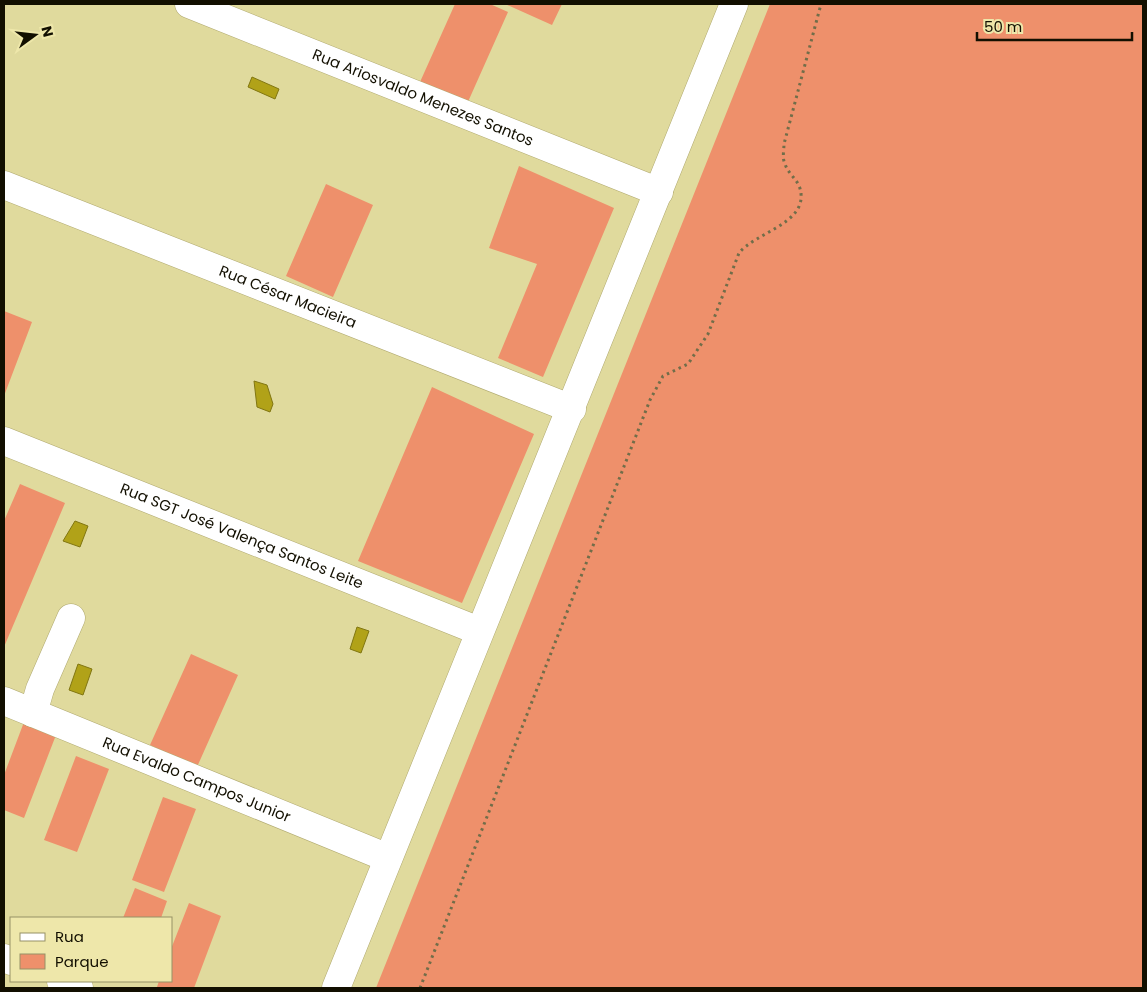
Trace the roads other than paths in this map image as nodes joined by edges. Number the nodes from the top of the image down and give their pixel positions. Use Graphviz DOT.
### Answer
graph roads {
  1 [pos="189,4"];
  2 [pos="734,4"];
  3 [pos="4,185"];
  4 [pos="659,192"];
  5 [pos="572,409"];
  6 [pos="4,442"];
  7 [pos="71,618"];
  8 [pos="479,631"];
  9 [pos="4,701"];
  10 [pos="33,713"];
  11 [pos="388,858"];
  12 [pos="63,982"];
  13 [pos="79,988"];
  14 [pos="336,988"];
  1 -- 4 [label="street, Rua Ariosvaldo Menezes Santos"];
  2 -- 4 [label="street"];
  3 -- 5 [label="street, Rua César Macieira"];
  4 -- 5 [label="street"];
  5 -- 8 [label="street"];
  6 -- 8 [label="street, Rua SGT José Valença Santos Leite"];
  7 -- 10 [label="street"];
  8 -- 11 [label="street"];
  9 -- 10 [label="street, Rua Evaldo Campos Junior"];
  10 -- 11 [label="street, Rua Evaldo Campos Junior"];
  11 -- 14 [label="street"];
  12 -- 13 [label="street"];
}
